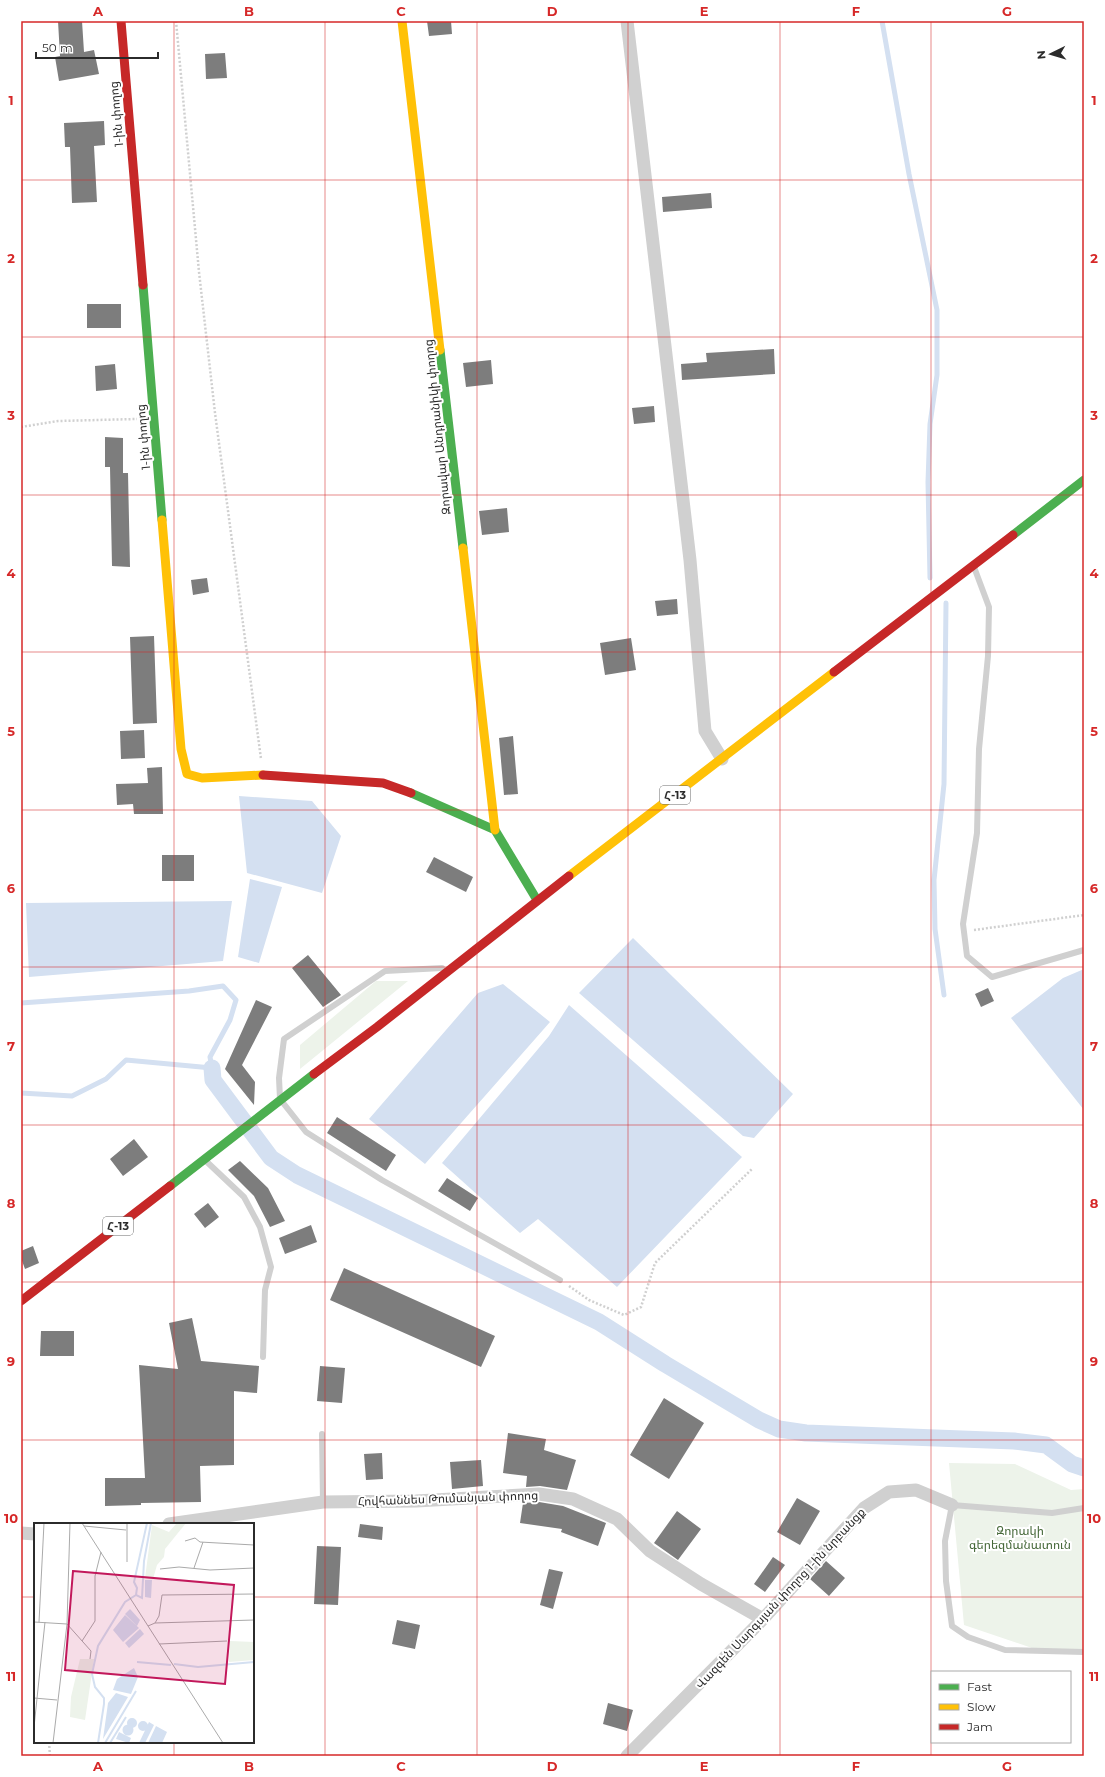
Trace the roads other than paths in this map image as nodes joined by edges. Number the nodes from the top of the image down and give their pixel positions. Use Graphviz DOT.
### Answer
graph roads {
  1 [pos="121,21"];
  2 [pos="402,21"];
  3 [pos="626,21"];
  4 [pos="1084,480"];
  5 [pos="974,566"];
  6 [pos="722,759"];
  7 [pos="495,830"];
  8 [pos="537,900"];
  9 [pos="1084,950"];
  10 [pos="454,967"];
  11 [pos="280,1099"];
  12 [pos="205,1160"];
  13 [pos="560,1280"];
  14 [pos="21,1301"];
  15 [pos="262,1357"];
  16 [pos="322,1434"];
  17 [pos="323,1502"];
  18 [pos="952,1505"];
  19 [pos="1084,1508"];
  20 [pos="176,1523"];
  21 [pos="21,1533"];
  22 [pos="34,1534"];
  23 [pos="763,1619"];
  24 [pos="1084,1652"];
  25 [pos="627,1756"];
  1 -- 7 [label="street, 1-ին փողոց"];
  2 -- 7 [label="street, Զորավար Անդրանիկի փողոց"];
  3 -- 6 [label="street"];
  4 -- 5 [label="street, Հ-13"];
  5 -- 6 [label="street, Հ-13"];
  5 -- 9 [label="lane"];
  6 -- 8 [label="street, Հ-13"];
  7 -- 8 [label="street"];
  8 -- 10 [label="street, Հ-13"];
  10 -- 11 [label="street, Հ-13"];
  10 -- 11 [label="lane"];
  11 -- 12 [label="street, Հ-13"];
  11 -- 13 [label="lane"];
  12 -- 14 [label="street, Հ-13"];
  12 -- 15 [label="lane"];
  16 -- 17 [label="lane"];
  17 -- 20 [label="street, Հովհաննես Թումանյան փողոց"];
  17 -- 23 [label="street, Հովհաննես Թումանյան փողոց"];
  18 -- 19 [label="lane"];
  18 -- 23 [label="street, Վազգեն Սարգսյան փողոց 1-ին նրբանցք"];
  18 -- 24 [label="lane"];
  21 -- 22 [label="street"];
  23 -- 25 [label="street, Վազգեն Սարգսյան փողոց 1-ին նրբանցք"];
}
